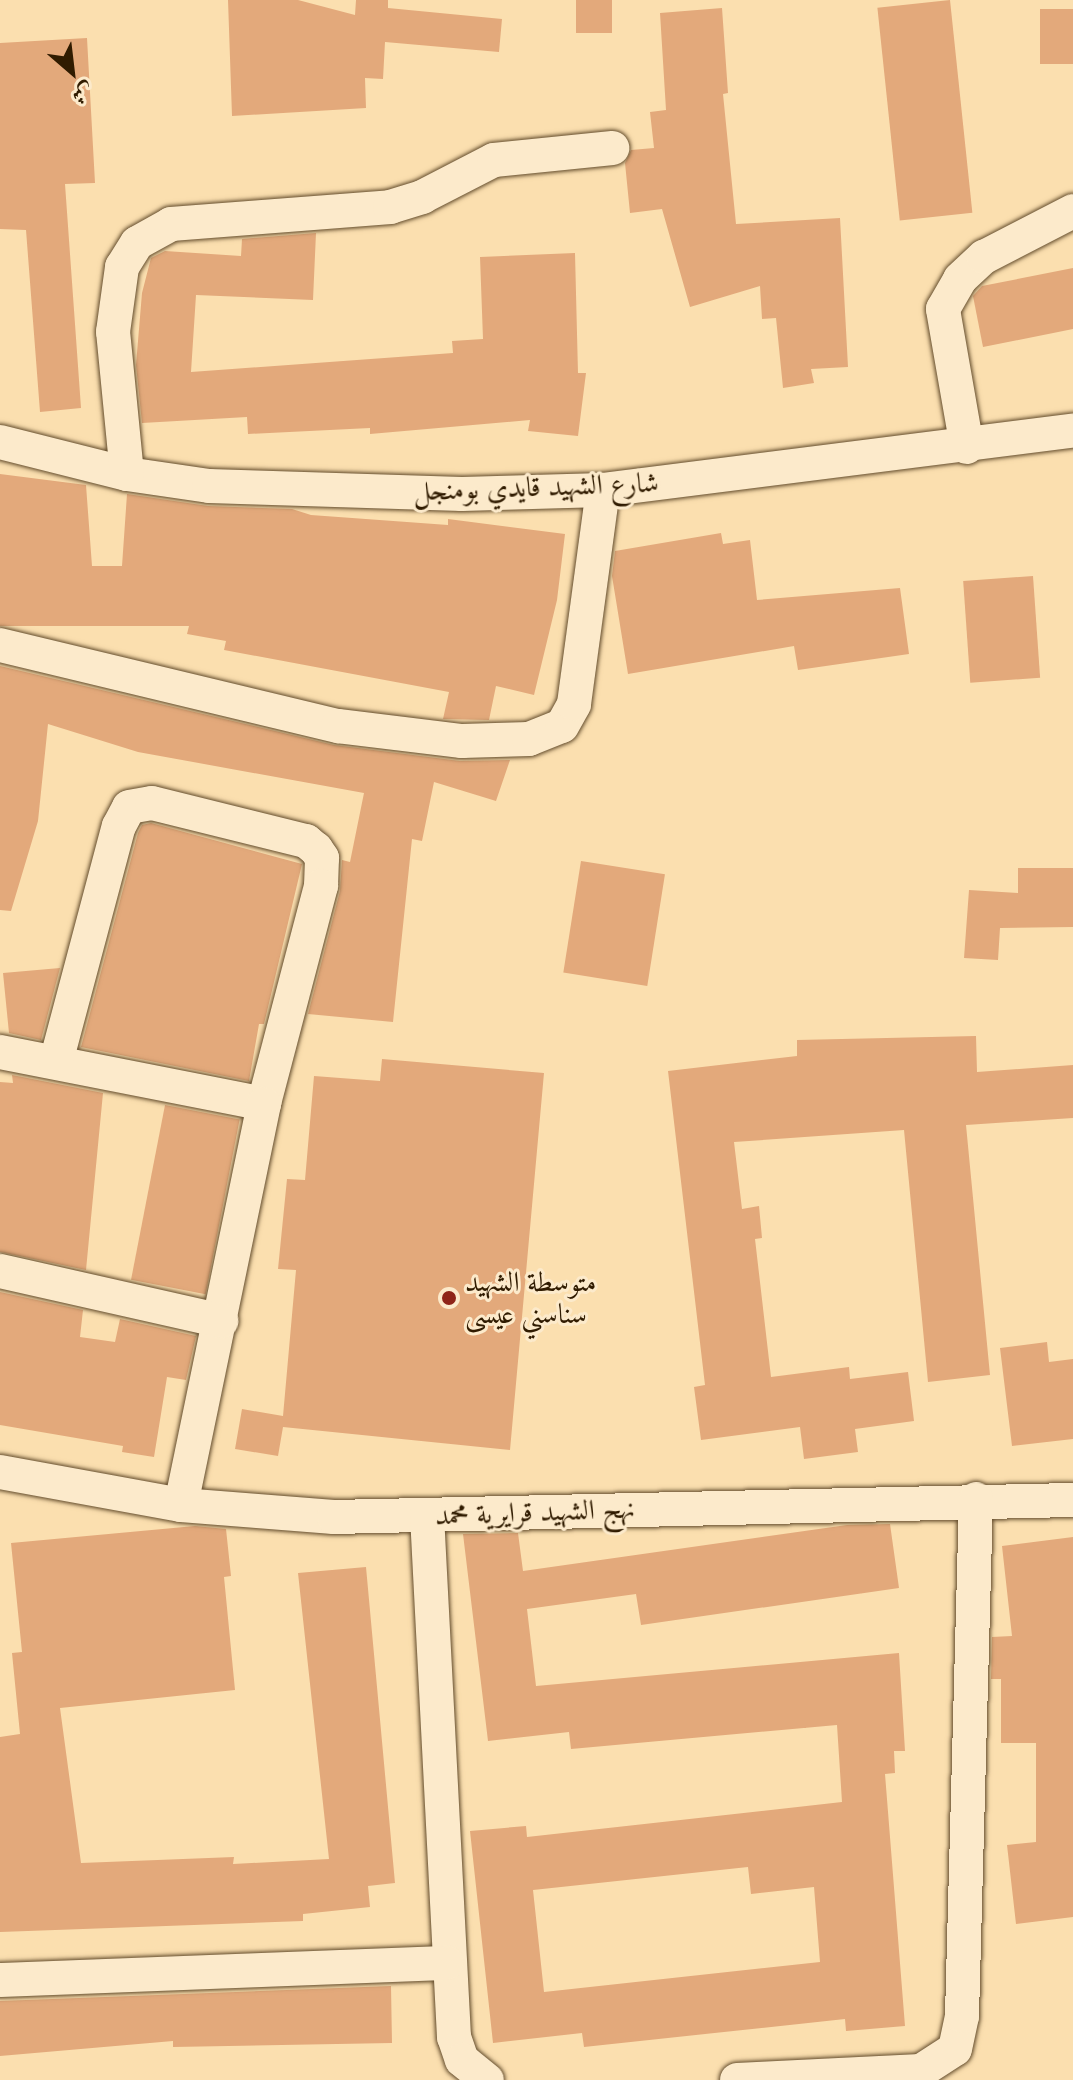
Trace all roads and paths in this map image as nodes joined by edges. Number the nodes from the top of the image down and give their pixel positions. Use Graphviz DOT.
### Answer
graph roads {
  1 [pos="612,148"];
  2 [pos="1073,211"];
  3 [pos="1073,431"];
  4 [pos="0,442"];
  5 [pos="967,447"];
  6 [pos="127,474"];
  7 [pos="603,490"];
  8 [pos="0,645"];
  9 [pos="0,1052"];
  10 [pos="56,1062"];
  11 [pos="264,1104"];
  12 [pos="0,1271"];
  13 [pos="221,1321"];
  14 [pos="0,1472"];
  15 [pos="976,1499"];
  16 [pos="1073,1500"];
  17 [pos="181,1505"];
  18 [pos="427,1515"];
  19 [pos="447,1963"];
  20 [pos="0,1980"];
  21 [pos="487,2080"];
  22 [pos="737,2080"];
  1 -- 6 [label="street"];
  2 -- 5 [label="street"];
  3 -- 5 [label="street, شارع الشهيد قايدي بومنجل"];
  4 -- 6 [label="street, شارع الشهيد قايدي بومنجل"];
  5 -- 7 [label="street, شارع الشهيد قايدي بومنجل"];
  6 -- 7 [label="street, شارع الشهيد قايدي بومنجل"];
  7 -- 8 [label="street"];
  9 -- 10 [label="street"];
  10 -- 11 [label="street"];
  10 -- 11 [label="street"];
  11 -- 13 [label="street"];
  12 -- 13 [label="street"];
  13 -- 17 [label="street"];
  14 -- 17 [label="street, نهج الشهيد قرايرية محمد"];
  15 -- 16 [label="street, نهج الشهيد قرايرية محمد"];
  15 -- 18 [label="street, نهج الشهيد قرايرية محمد"];
  15 -- 22 [label="street"];
  17 -- 18 [label="street, نهج الشهيد قرايرية محمد"];
  18 -- 19 [label="street"];
  19 -- 20 [label="street"];
  19 -- 21 [label="street"];
}
